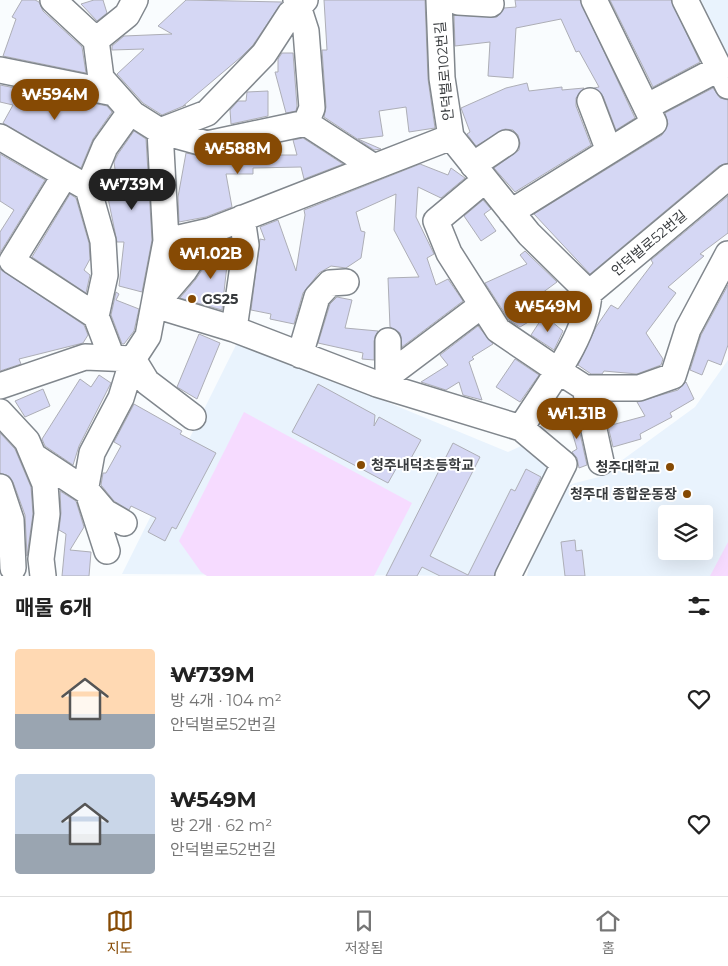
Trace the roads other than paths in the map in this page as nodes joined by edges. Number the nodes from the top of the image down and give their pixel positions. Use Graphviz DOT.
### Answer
graph roads {
  1 [pos="52,0"];
  2 [pos="135,0"];
  3 [pos="438,0"];
  4 [pos="456,0"];
  5 [pos="594,0"];
  6 [pos="686,0"];
  7 [pos="299,3"];
  8 [pos="491,4"];
  9 [pos="96,40"];
  10 [pos="0,70"];
  11 [pos="724,77"];
  12 [pos="114,93"];
  13 [pos="590,100"];
  14 [pos="130,112"];
  15 [pos="650,115"];
  16 [pos="306,123"];
  17 [pos="160,131"];
  18 [pos="0,137"];
  19 [pos="451,137"];
  20 [pos="506,143"];
  21 [pos="609,151"];
  22 [pos="374,167"];
  23 [pos="479,173"];
  24 [pos="65,175"];
  25 [pos="728,177"];
  26 [pos="88,188"];
  27 [pos="511,212"];
  28 [pos="242,218"];
  29 [pos="210,231"];
  30 [pos="166,241"];
  31 [pos="728,254"];
  32 [pos="346,282"];
  33 [pos="589,293"];
  34 [pos="155,305"];
  35 [pos="482,305"];
  36 [pos="96,316"];
  37 [pos="234,329"];
  38 [pos="388,341"];
  39 [pos="300,355"];
  40 [pos="122,359"];
  41 [pos="557,370"];
  42 [pos="382,380"];
  43 [pos="0,386"];
  44 [pos="585,388"];
  45 [pos="0,412"];
  46 [pos="193,417"];
  47 [pos="521,428"];
  48 [pos="35,457"];
  49 [pos="601,462"];
  50 [pos="0,487"];
  51 [pos="88,492"];
  52 [pos="124,523"];
  53 [pos="107,551"];
  54 [pos="42,567"];
  55 [pos="10,572"];
  56 [pos="508,576"];
  1 -- 9 [label="street"];
  2 -- 9 [label="street"];
  3 -- 19 [label="street, 안덕벌로102번길"];
  4 -- 8 [label="street"];
  5 -- 15 [label="street"];
  6 -- 11 [label="street"];
  7 -- 16 [label="street"];
  7 -- 17 [label="street"];
  9 -- 12 [label="street"];
  10 -- 12 [label="street"];
  11 -- 15 [label="street"];
  12 -- 14 [label="street"];
  13 -- 21 [label="street"];
  14 -- 17 [label="street"];
  14 -- 26 [label="street"];
  15 -- 21 [label="street"];
  16 -- 17 [label="street"];
  16 -- 22 [label="street"];
  17 -- 30 [label="street"];
  18 -- 24 [label="street"];
  19 -- 22 [label="street"];
  19 -- 23 [label="street, 안덕벌로102번길"];
  20 -- 23 [label="street"];
  21 -- 27 [label="street"];
  22 -- 28 [label="street"];
  23 -- 27 [label="street, 안덕벌로102번길"];
  23 -- 35 [label="street"];
  24 -- 26 [label="street"];
  24 -- 36 [label="street"];
  25 -- 33 [label="street, 안덕벌로52번길"];
  26 -- 36 [label="street"];
  27 -- 33 [label="street, 안덕벌로102번길"];
  28 -- 29 [label="street"];
  28 -- 37 [label="street"];
  29 -- 30 [label="street"];
  29 -- 34 [label="street"];
  30 -- 34 [label="street"];
  31 -- 44 [label="street"];
  32 -- 39 [label="street"];
  33 -- 41 [label="street"];
  34 -- 37 [label="street"];
  34 -- 40 [label="street"];
  35 -- 41 [label="street"];
  35 -- 42 [label="street"];
  36 -- 40 [label="street"];
  37 -- 39 [label="street"];
  38 -- 42 [label="street"];
  39 -- 42 [label="street"];
  40 -- 43 [label="street"];
  40 -- 46 [label="street"];
  40 -- 51 [label="street"];
  41 -- 44 [label="street"];
  41 -- 47 [label="street"];
  42 -- 47 [label="street"];
  44 -- 49 [label="street"];
  45 -- 48 [label="street"];
  47 -- 56 [label="street"];
  48 -- 51 [label="street"];
  48 -- 54 [label="street"];
  50 -- 55 [label="street"];
  51 -- 52 [label="street"];
  51 -- 53 [label="street"];
  54 -- 55 [label="street"];
}
